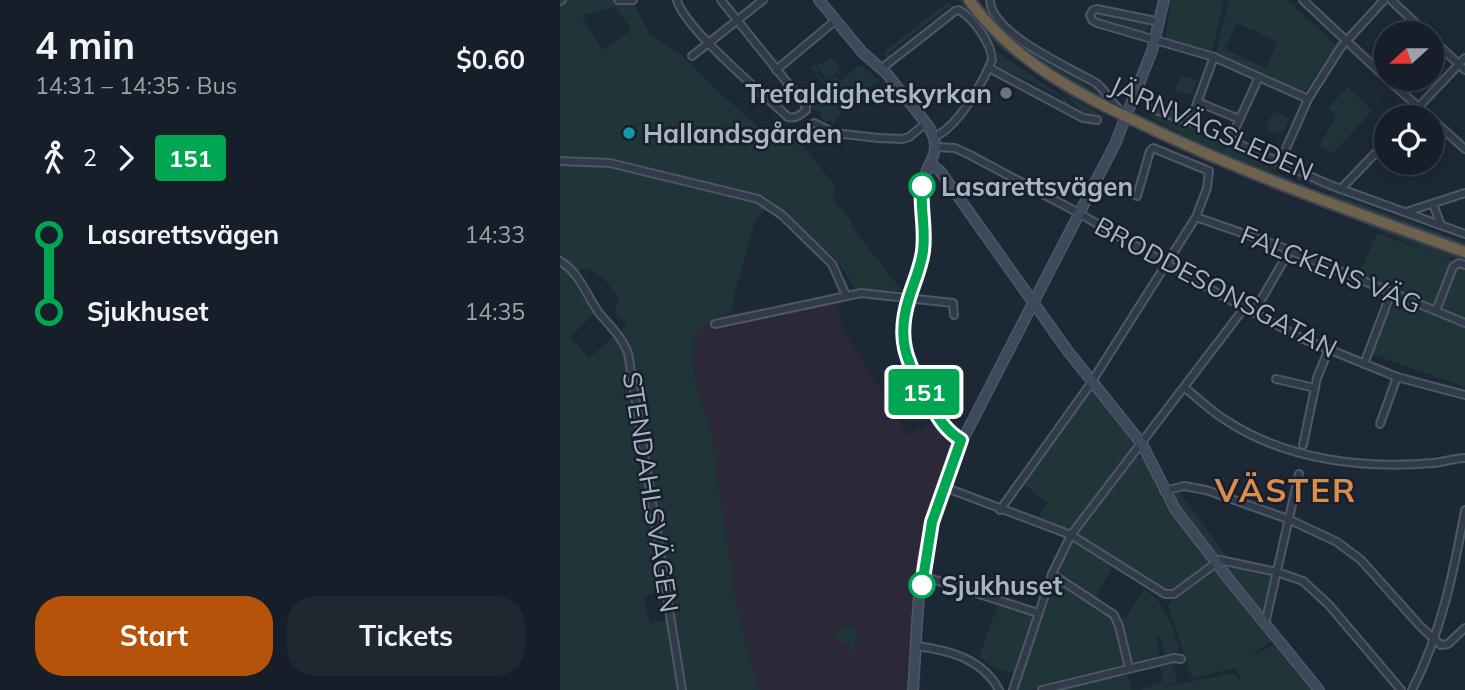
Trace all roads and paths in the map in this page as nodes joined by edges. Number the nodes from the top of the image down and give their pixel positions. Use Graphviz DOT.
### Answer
graph roads {
  1 [pos="618,0"];
  2 [pos="633,0"];
  3 [pos="677,0"];
  4 [pos="721,0"];
  5 [pos="763,0"];
  6 [pos="820,0"];
  7 [pos="969,0"];
  8 [pos="990,0"];
  9 [pos="1164,0"];
  10 [pos="1303,0"];
  11 [pos="1384,0"];
  12 [pos="1394,1"];
  13 [pos="836,20"];
  14 [pos="737,21"];
  15 [pos="1414,21"];
  16 [pos="1160,22"];
  17 [pos="1155,39"];
  18 [pos="1346,40"];
  19 [pos="709,43"];
  20 [pos="1444,51"];
  21 [pos="692,56"];
  22 [pos="1214,57"];
  23 [pos="1465,58"];
  24 [pos="1458,65"];
  25 [pos="1374,67"];
  26 [pos="989,68"];
  27 [pos="881,69"];
  28 [pos="776,70"];
  29 [pos="1465,71"];
  30 [pos="1259,77"];
  31 [pos="1401,91"];
  32 [pos="1308,99"];
  33 [pos="1199,102"];
  34 [pos="1417,105"];
  35 [pos="1421,105"];
  36 [pos="1153,109"];
  37 [pos="1124,116"];
  38 [pos="1097,120"];
  39 [pos="1238,120"];
  40 [pos="814,123"];
  41 [pos="926,123"];
  42 [pos="1444,130"];
  43 [pos="1465,149"];
  44 [pos="934,150"];
  45 [pos="1374,155"];
  46 [pos="560,161"];
  47 [pos="1280,162"];
  48 [pos="1341,189"];
  49 [pos="1465,193"];
  50 [pos="1137,197"];
  51 [pos="1433,204"];
  52 [pos="1080,213"];
  53 [pos="1404,213"];
  54 [pos="1196,217"];
  55 [pos="1441,225"];
  56 [pos="1465,234"];
  57 [pos="1290,250"];
  58 [pos="1465,251"];
  59 [pos="560,261"];
  60 [pos="1167,264"];
  61 [pos="1465,265"];
  62 [pos="1391,293"];
  63 [pos="846,295"];
  64 [pos="909,299"];
  65 [pos="1033,304"];
  66 [pos="1245,307"];
  67 [pos="1436,311"];
  68 [pos="1254,312"];
  69 [pos="954,315"];
  70 [pos="1465,323"];
  71 [pos="715,324"];
  72 [pos="1328,351"];
  73 [pos="1364,364"];
  74 [pos="1397,377"];
  75 [pos="1276,379"];
  76 [pos="1091,381"];
  77 [pos="1185,388"];
  78 [pos="1315,388"];
  79 [pos="1465,396"];
  80 [pos="1380,424"];
  81 [pos="961,440"];
  82 [pos="1142,444"];
  83 [pos="1303,445"];
  84 [pos="1465,458"];
  85 [pos="1299,474"];
  86 [pos="944,487"];
  87 [pos="1164,491"];
  88 [pos="1000,510"];
  89 [pos="1465,510"];
  90 [pos="1288,519"];
  91 [pos="1071,535"];
  92 [pos="1215,563"];
  93 [pos="1277,572"];
  94 [pos="1052,575"];
  95 [pos="923,576"];
  96 [pos="1038,614"];
  97 [pos="1265,624"];
  98 [pos="1465,628"];
  99 [pos="1433,639"];
  100 [pos="916,646"];
  101 [pos="1181,659"];
  102 [pos="1129,668"];
  103 [pos="682,690"];
  104 [pos="913,690"];
  105 [pos="999,690"];
  106 [pos="1013,690"];
  107 [pos="1042,690"];
  108 [pos="1319,690"];
  109 [pos="1401,690"];
  110 [pos="1412,690"];
  1 -- 2 [label="street"];
  3 -- 19 [label="street"];
  4 -- 14 [label="street"];
  5 -- 14 [label="street"];
  6 -- 13 [label="street"];
  7 -- 37 [label="highway, JÄRNVÄGSLEDEN"];
  8 -- 37 [label="street"];
  9 -- 16 [label="street"];
  10 -- 18 [label="street"];
  11 -- 18 [label="street"];
  12 -- 15 [label="street"];
  13 -- 27 [label="street"];
  13 -- 28 [label="street"];
  14 -- 19 [label="street"];
  14 -- 28 [label="street"];
  16 -- 17 [label="street"];
  16 -- 17 [label="street"];
  17 -- 22 [label="street"];
  17 -- 37 [label="street"];
  18 -- 25 [label="street"];
  18 -- 32 [label="street"];
  19 -- 21 [label="street"];
  19 -- 28 [label="street"];
  20 -- 24 [label="street"];
  22 -- 30 [label="street"];
  22 -- 33 [label="street"];
  23 -- 24 [label="street"];
  24 -- 29 [label="street"];
  24 -- 35 [label="street"];
  26 -- 27 [label="street"];
  26 -- 38 [label="street"];
  26 -- 44 [label="street"];
  27 -- 41 [label="street"];
  30 -- 32 [label="street"];
  30 -- 39 [label="street"];
  31 -- 34 [label="street"];
  32 -- 47 [label="street"];
  33 -- 36 [label="street"];
  33 -- 39 [label="street"];
  37 -- 52 [label="street"];
  37 -- 58 [label="highway, JÄRNVÄGSLEDEN"];
  39 -- 47 [label="street"];
  40 -- 41 [label="street"];
  41 -- 44 [label="street"];
  42 -- 43 [label="street"];
  44 -- 52 [label="street, BRODDESONSGATAN"];
  44 -- 64 [label="street"];
  44 -- 65 [label="street"];
  45 -- 48 [label="street"];
  46 -- 63 [label="street"];
  47 -- 48 [label="street"];
  48 -- 53 [label="street"];
  49 -- 51 [label="street"];
  50 -- 54 [label="street"];
  51 -- 53 [label="street"];
  51 -- 55 [label="street"];
  52 -- 60 [label="street, BRODDESONSGATAN"];
  52 -- 65 [label="street"];
  53 -- 55 [label="street"];
  54 -- 57 [label="street, FALCKENS VÄG"];
  54 -- 60 [label="street"];
  55 -- 56 [label="street"];
  57 -- 62 [label="street, FALCKENS VÄG"];
  57 -- 68 [label="street"];
  59 -- 103 [label="street, STENDAHLSVÄGEN"];
  60 -- 66 [label="street, BRODDESONSGATAN"];
  60 -- 76 [label="street"];
  61 -- 67 [label="street"];
  62 -- 67 [label="street, FALCKENS VÄG"];
  62 -- 73 [label="street"];
  63 -- 64 [label="street"];
  63 -- 71 [label="street"];
  64 -- 69 [label="street"];
  64 -- 81 [label="street"];
  65 -- 76 [label="street"];
  65 -- 81 [label="street"];
  66 -- 68 [label="street, BRODDESONSGATAN"];
  66 -- 77 [label="street"];
  67 -- 70 [label="street, FALCKENS VÄG"];
  68 -- 72 [label="street, BRODDESONSGATAN"];
  72 -- 73 [label="street, BRODDESONSGATAN"];
  72 -- 78 [label="street"];
  73 -- 74 [label="street, BRODDESONSGATAN"];
  74 -- 79 [label="street, BRODDESONSGATAN"];
  74 -- 80 [label="street"];
  75 -- 78 [label="street"];
  76 -- 82 [label="street"];
  76 -- 88 [label="street"];
  77 -- 82 [label="street"];
  77 -- 84 [label="street"];
  78 -- 83 [label="street"];
  81 -- 86 [label="street"];
  82 -- 87 [label="street"];
  82 -- 91 [label="street"];
  85 -- 90 [label="street"];
  86 -- 88 [label="street"];
  86 -- 95 [label="street"];
  87 -- 90 [label="street"];
  87 -- 92 [label="street"];
  88 -- 91 [label="street"];
  89 -- 99 [label="street"];
  90 -- 93 [label="street"];
  90 -- 99 [label="street"];
  91 -- 92 [label="street"];
  91 -- 94 [label="street"];
  92 -- 93 [label="street"];
  92 -- 97 [label="street"];
  93 -- 97 [label="street"];
  93 -- 109 [label="street"];
  94 -- 96 [label="street"];
  94 -- 102 [label="street"];
  95 -- 96 [label="street"];
  95 -- 100 [label="street"];
  96 -- 106 [label="street"];
  97 -- 108 [label="street"];
  98 -- 99 [label="street"];
  99 -- 110 [label="street"];
  100 -- 104 [label="street"];
  100 -- 105 [label="street"];
  101 -- 102 [label="street"];
  102 -- 107 [label="street"];
}
